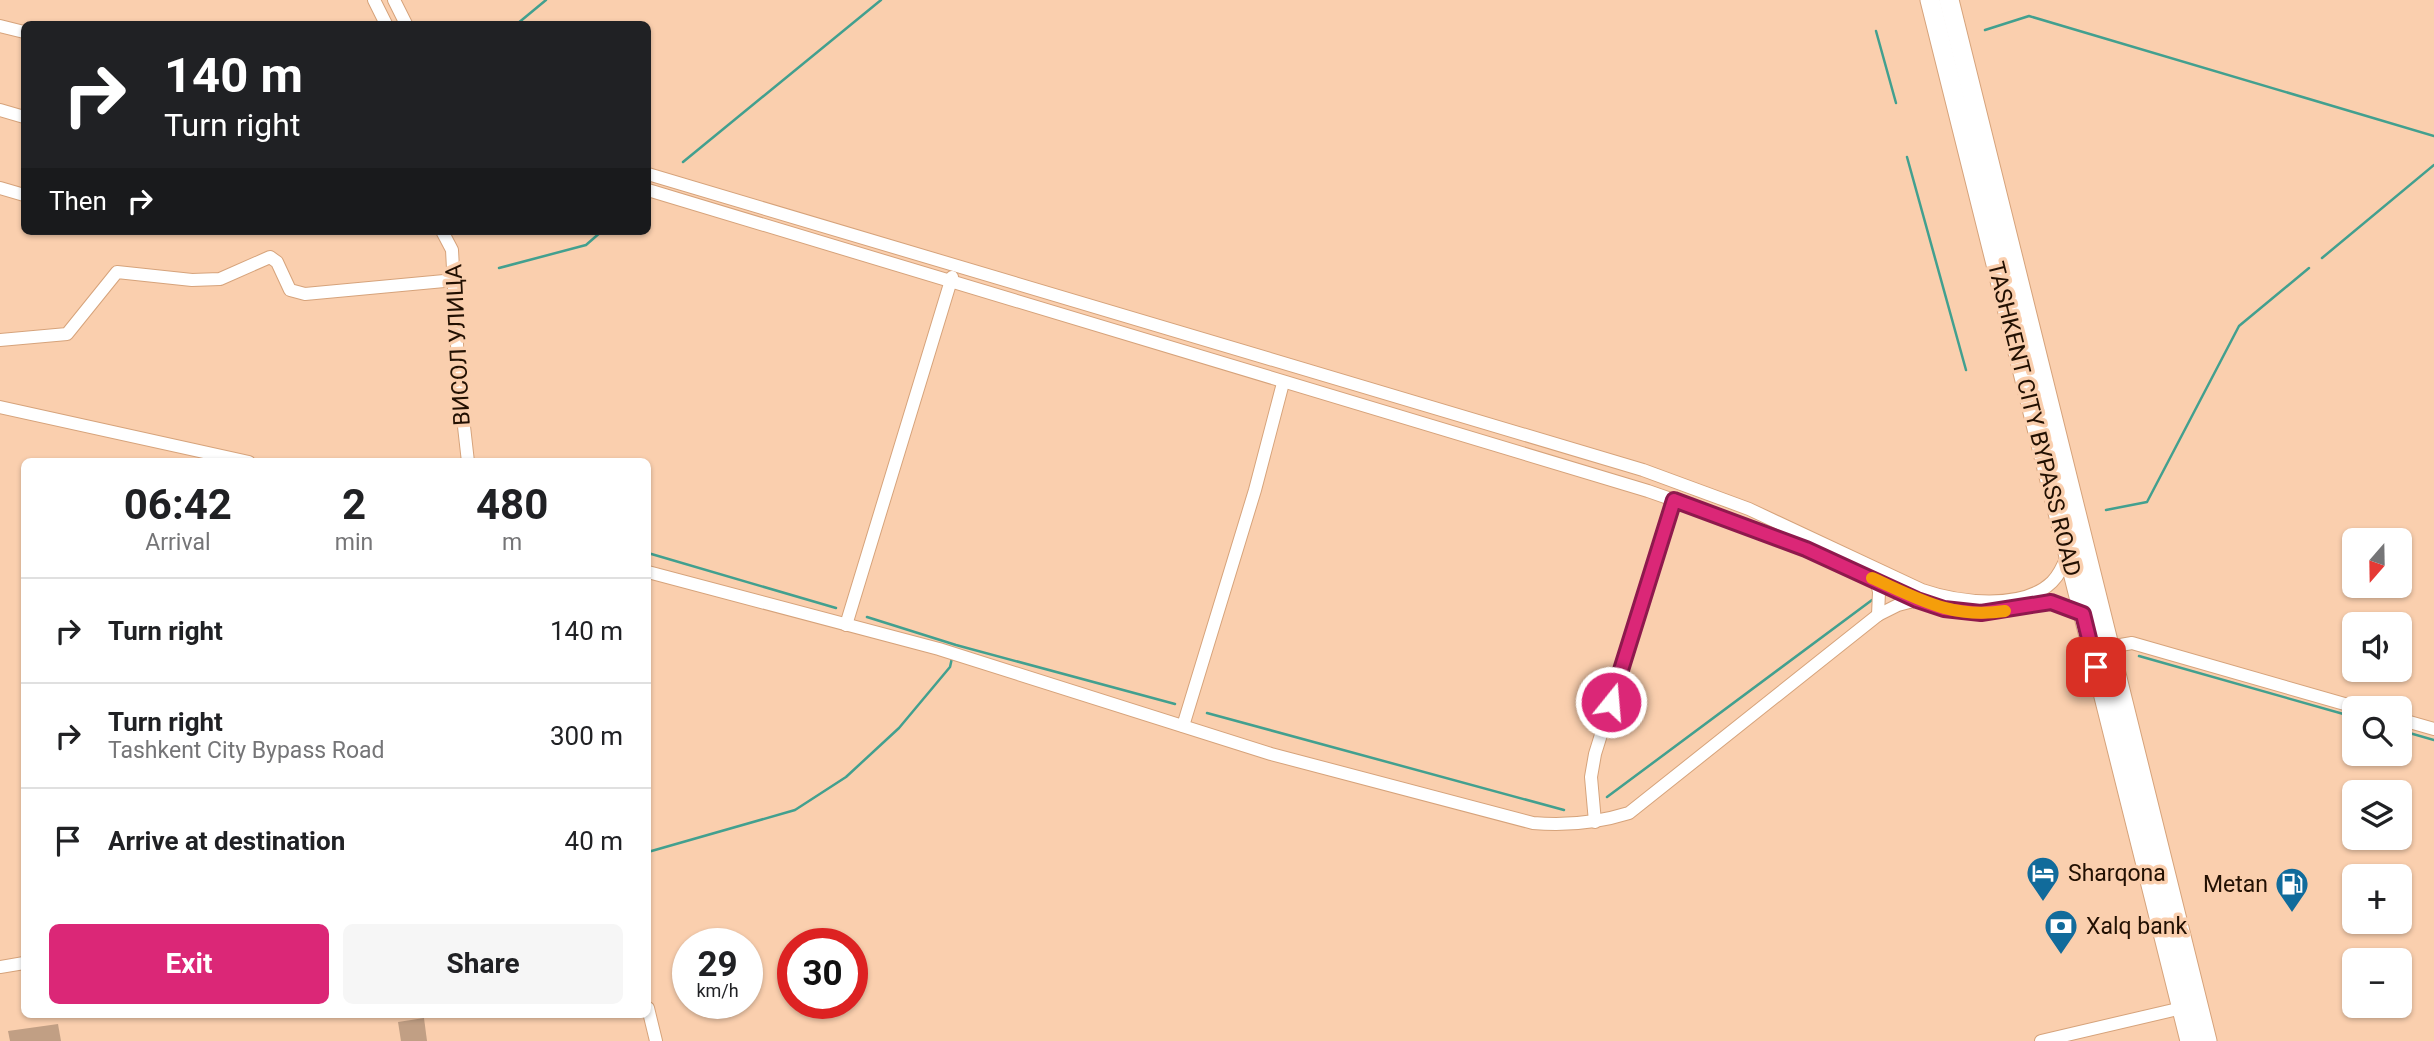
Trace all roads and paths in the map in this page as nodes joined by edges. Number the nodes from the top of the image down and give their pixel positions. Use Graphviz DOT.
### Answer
graph roads {
  1 [pos="374,0"];
  2 [pos="394,0"];
  3 [pos="1930,0"];
  4 [pos="1949,0"];
  5 [pos="384,21"];
  6 [pos="404,21"];
  7 [pos="0,26"];
  8 [pos="21,31"];
  9 [pos="0,110"];
  10 [pos="21,116"];
  11 [pos="651,175"];
  12 [pos="0,188"];
  13 [pos="651,191"];
  14 [pos="21,194"];
  15 [pos="444,235"];
  16 [pos="2002,252"];
  17 [pos="955,267"];
  18 [pos="455,280"];
  19 [pos="950,283"];
  20 [pos="0,340"];
  21 [pos="1283,383"];
  22 [pos="0,407"];
  23 [pos="1430,407"];
  24 [pos="1424,424"];
  25 [pos="230,458"];
  26 [pos="468,458"];
  27 [pos="1674,500"];
  28 [pos="2068,554"];
  29 [pos="651,573"];
  30 [pos="1876,579"];
  31 [pos="1917,600"];
  32 [pos="2083,614"];
  33 [pos="1878,615"];
  34 [pos="846,625"];
  35 [pos="2109,648"];
  36 [pos="2342,703"];
  37 [pos="2412,723"];
  38 [pos="1183,726"];
  39 [pos="2434,729"];
  40 [pos="1595,822"];
  41 [pos="21,964"];
  42 [pos="0,967"];
  43 [pos="2182,1008"];
  44 [pos="650,1018"];
  45 [pos="656,1041"];
  46 [pos="2041,1041"];
  47 [pos="2190,1041"];
  48 [pos="2207,1041"];
  1 -- 5 [label="street"];
  2 -- 6 [label="street"];
  3 -- 16 [label="highway, TASHKENT CITY BYPASS ROAD"];
  4 -- 16 [label="highway, TASHKENT CITY BYPASS ROAD"];
  7 -- 8 [label="street"];
  9 -- 10 [label="street"];
  11 -- 17 [label="street"];
  12 -- 14 [label="street"];
  13 -- 19 [label="street"];
  15 -- 18 [label="street, ВИСОЛ УЛИЦА"];
  16 -- 28 [label="highway, TASHKENT CITY BYPASS ROAD"];
  16 -- 35 [label="highway, TASHKENT CITY BYPASS ROAD"];
  17 -- 19 [label="street"];
  17 -- 23 [label="street"];
  18 -- 20 [label="street"];
  18 -- 26 [label="street, ВИСОЛ УЛИЦА"];
  19 -- 21 [label="street"];
  19 -- 34 [label="street"];
  21 -- 24 [label="street"];
  21 -- 38 [label="street"];
  22 -- 25 [label="street"];
  23 -- 24 [label="street"];
  23 -- 28 [label="street"];
  24 -- 27 [label="street"];
  27 -- 30 [label="street"];
  27 -- 40 [label="street"];
  28 -- 32 [label="highway, TASHKENT CITY BYPASS ROAD"];
  29 -- 34 [label="street"];
  30 -- 31 [label="street"];
  30 -- 33 [label="street"];
  31 -- 32 [label="street"];
  31 -- 33 [label="street"];
  32 -- 43 [label="highway, TASHKENT CITY BYPASS ROAD"];
  33 -- 40 [label="street"];
  34 -- 38 [label="street"];
  35 -- 36 [label="street"];
  35 -- 48 [label="highway, TASHKENT CITY BYPASS ROAD"];
  37 -- 39 [label="street"];
  38 -- 40 [label="street"];
  41 -- 42 [label="street"];
  43 -- 46 [label="street"];
  43 -- 47 [label="highway, TASHKENT CITY BYPASS ROAD"];
  44 -- 45 [label="street"];
}
